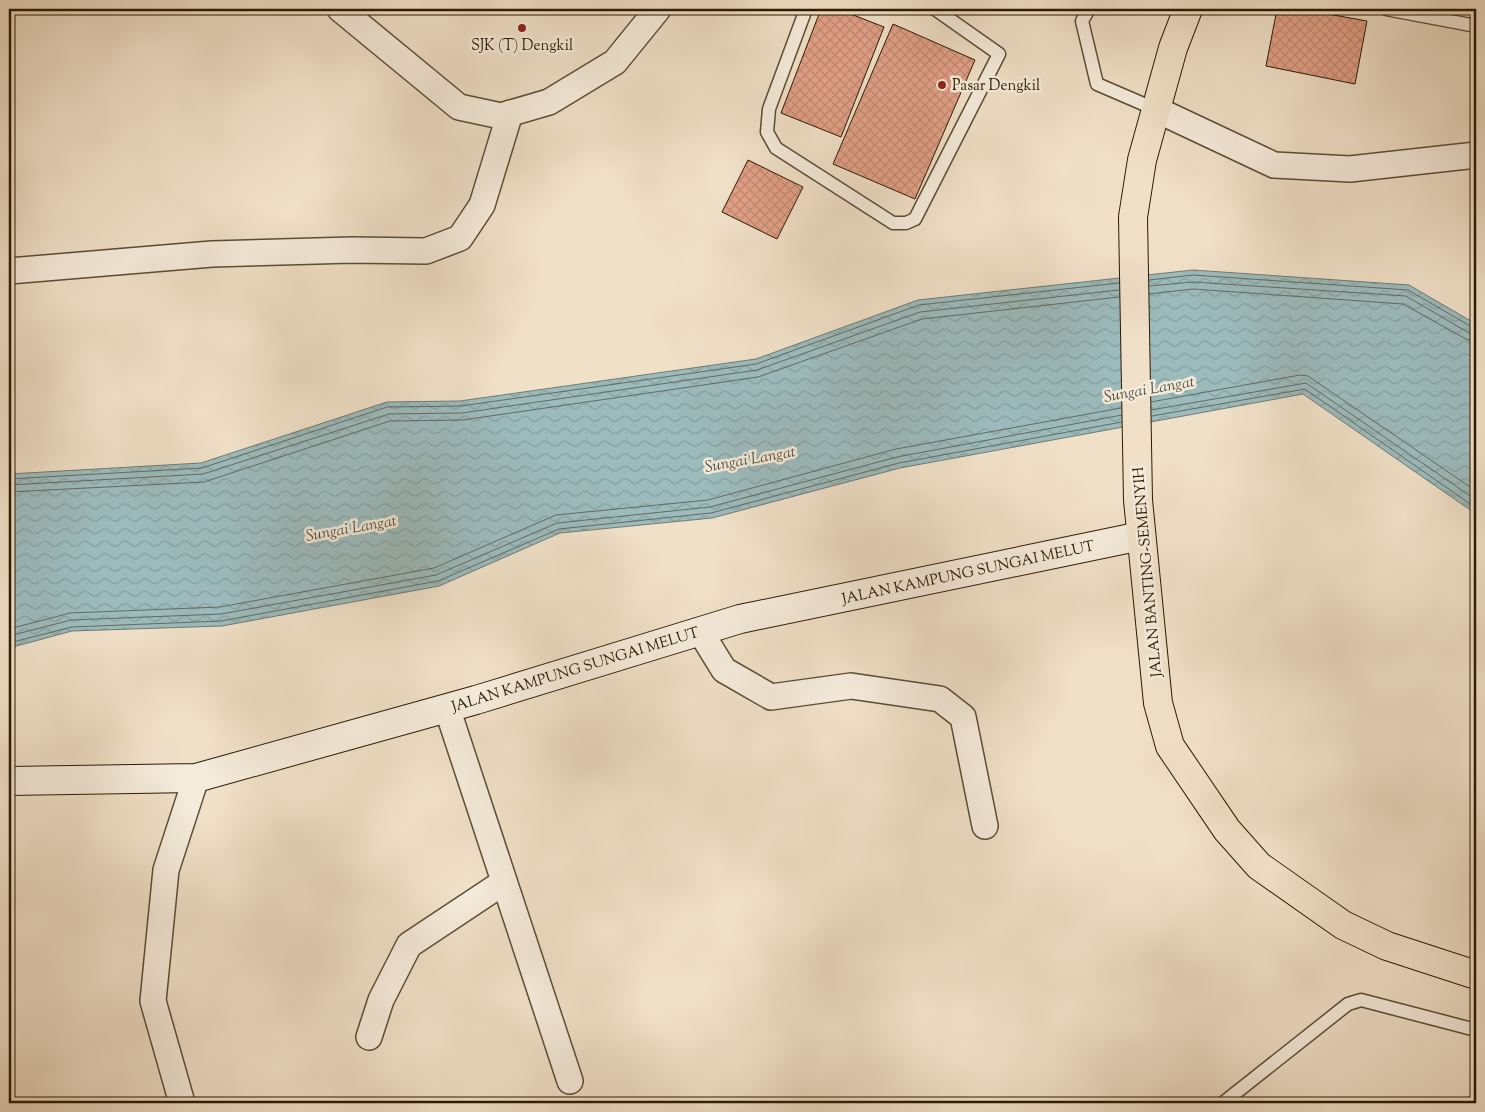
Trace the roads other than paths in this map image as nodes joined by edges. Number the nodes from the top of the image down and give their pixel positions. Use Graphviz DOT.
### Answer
graph roads {
  1 [pos="340,9"];
  2 [pos="658,9"];
  3 [pos="806,9"];
  4 [pos="935,9"];
  5 [pos="1088,9"];
  6 [pos="1188,9"];
  7 [pos="1386,9"];
  8 [pos="1476,26"];
  9 [pos="1156,109"];
  10 [pos="510,113"];
  11 [pos="1476,155"];
  12 [pos="9,271"];
  13 [pos="1141,536"];
  14 [pos="700,631"];
  15 [pos="447,708"];
  16 [pos="196,778"];
  17 [pos="9,781"];
  18 [pos="985,826"];
  19 [pos="504,882"];
  20 [pos="1476,974"];
  21 [pos="1476,1030"];
  22 [pos="368,1037"];
  23 [pos="570,1081"];
  24 [pos="1476,1100"];
  25 [pos="182,1103"];
  26 [pos="1223,1103"];
  27 [pos="1473,1103"];
  1 -- 10 [label="street"];
  2 -- 10 [label="street"];
  3 -- 4 [label="lane"];
  5 -- 9 [label="lane"];
  6 -- 9 [label="main road, JALAN BANTING-SEMENYIH"];
  7 -- 8 [label="lane"];
  9 -- 11 [label="street"];
  9 -- 13 [label="main road, JALAN BANTING-SEMENYIH"];
  10 -- 12 [label="street"];
  13 -- 14 [label="main road, JALAN KAMPUNG SUNGAI MELUT"];
  13 -- 20 [label="main road, JALAN BANTING-SEMENYIH"];
  14 -- 15 [label="main road, JALAN KAMPUNG SUNGAI MELUT"];
  14 -- 18 [label="street"];
  15 -- 16 [label="main road, JALAN KAMPUNG SUNGAI MELUT"];
  15 -- 19 [label="street"];
  16 -- 17 [label="main road, JALAN KAMPUNG SUNGAI MELUT"];
  16 -- 25 [label="street"];
  19 -- 22 [label="street"];
  19 -- 23 [label="street"];
  21 -- 26 [label="lane"];
  24 -- 27 [label="lane"];
}
